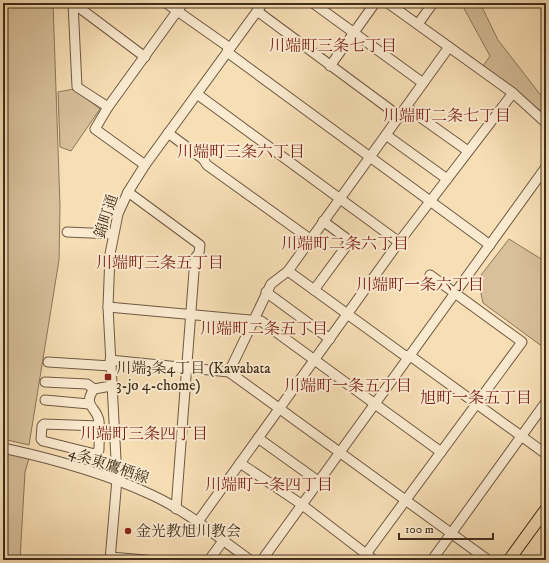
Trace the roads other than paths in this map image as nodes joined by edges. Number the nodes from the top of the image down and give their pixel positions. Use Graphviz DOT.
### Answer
graph roads {
  1 [pos="166,3"];
  2 [pos="183,3"];
  3 [pos="263,3"];
  4 [pos="313,3"];
  5 [pos="376,3"];
  6 [pos="388,3"];
  7 [pos="433,3"];
  8 [pos="177,11"];
  9 [pos="257,11"];
  10 [pos="418,24"];
  11 [pos="354,32"];
  12 [pos="449,47"];
  13 [pos="229,50"];
  14 [pos="145,57"];
  15 [pos="330,66"];
  16 [pos="423,83"];
  17 [pos="513,93"];
  18 [pos="197,94"];
  19 [pos="406,107"];
  20 [pos="108,108"];
  21 [pos="399,116"];
  22 [pos="546,122"];
  23 [pos="168,133"];
  24 [pos="386,135"];
  25 [pos="468,151"];
  26 [pos="370,156"];
  27 [pos="145,165"];
  28 [pos="546,167"];
  29 [pos="447,179"];
  30 [pos="128,192"];
  31 [pos="339,198"];
  32 [pos="431,201"];
  33 [pos="323,221"];
  34 [pos="67,232"];
  35 [pos="113,234"];
  36 [pos="310,239"];
  37 [pos="400,242"];
  38 [pos="490,245"];
  39 [pos="288,272"];
  40 [pos="430,275"];
  41 [pos="314,290"];
  42 [pos="266,292"];
  43 [pos="455,294"];
  44 [pos="108,307"];
  45 [pos="192,314"];
  46 [pos="347,314"];
  47 [pos="253,319"];
  48 [pos="330,339"];
  49 [pos="409,357"];
  50 [pos="314,361"];
  51 [pos="48,362"];
  52 [pos="110,363"];
  53 [pos="187,368"];
  54 [pos="229,372"];
  55 [pos="45,382"];
  56 [pos="111,386"];
  57 [pos="94,389"];
  58 [pos="45,400"];
  59 [pos="546,402"];
  60 [pos="89,404"];
  61 [pos="374,404"];
  62 [pos="475,404"];
  63 [pos="279,409"];
  64 [pos="99,426"];
  65 [pos="521,436"];
  66 [pos="258,438"];
  67 [pos="3,448"];
  68 [pos="441,452"];
  69 [pos="339,453"];
  70 [pos="546,454"];
  71 [pos="240,463"];
  72 [pos="117,479"];
  73 [pos="318,481"];
  74 [pos="405,500"];
  75 [pos="300,504"];
  76 [pos="176,509"];
  77 [pos="546,510"];
  78 [pos="197,522"];
  79 [pos="542,522"];
  80 [pos="450,533"];
  81 [pos="222,541"];
  82 [pos="370,557"];
  83 [pos="110,558"];
  84 [pos="146,560"];
  85 [pos="209,560"];
  86 [pos="250,560"];
  87 [pos="262,560"];
  88 [pos="432,560"];
  89 [pos="488,560"];
  90 [pos="509,560"];
  1 -- 8 [label="street"];
  2 -- 8 [label="street"];
  3 -- 9 [label="street, 錦町通"];
  4 -- 11 [label="street"];
  5 -- 11 [label="street"];
  6 -- 10 [label="street"];
  7 -- 10 [label="street"];
  8 -- 13 [label="street"];
  8 -- 14 [label="street"];
  9 -- 13 [label="street, 錦町通"];
  9 -- 15 [label="street"];
  10 -- 12 [label="street"];
  11 -- 15 [label="street"];
  11 -- 16 [label="street"];
  12 -- 16 [label="street"];
  12 -- 17 [label="street"];
  13 -- 18 [label="street, 錦町通"];
  13 -- 26 [label="street"];
  14 -- 20 [label="street"];
  14 -- 20 [label="street"];
  15 -- 21 [label="street"];
  16 -- 19 [label="street"];
  17 -- 22 [label="street"];
  17 -- 25 [label="street"];
  18 -- 23 [label="street, 錦町通"];
  18 -- 31 [label="street"];
  19 -- 21 [label="street"];
  19 -- 25 [label="street"];
  20 -- 27 [label="street"];
  21 -- 24 [label="street"];
  23 -- 27 [label="street, 錦町通"];
  23 -- 36 [label="street"];
  24 -- 26 [label="street"];
  24 -- 29 [label="street"];
  25 -- 29 [label="street"];
  26 -- 31 [label="street"];
  26 -- 32 [label="street"];
  27 -- 30 [label="street, 錦町通"];
  28 -- 38 [label="street"];
  29 -- 32 [label="street"];
  30 -- 35 [label="street, 錦町通"];
  30 -- 45 [label="street"];
  31 -- 33 [label="street"];
  31 -- 37 [label="street"];
  32 -- 37 [label="street"];
  32 -- 38 [label="street"];
  33 -- 36 [label="street"];
  33 -- 41 [label="street"];
  34 -- 35 [label="street"];
  35 -- 44 [label="street, 錦町通"];
  36 -- 39 [label="street"];
  37 -- 46 [label="street"];
  38 -- 43 [label="street"];
  39 -- 41 [label="street"];
  39 -- 42 [label="street"];
  40 -- 43 [label="street"];
  41 -- 46 [label="street"];
  42 -- 47 [label="street"];
  42 -- 48 [label="street"];
  43 -- 49 [label="street"];
  43 -- 62 [label="street"];
  44 -- 45 [label="street"];
  44 -- 52 [label="street, 錦町通"];
  45 -- 47 [label="street"];
  45 -- 53 [label="street"];
  46 -- 48 [label="street"];
  46 -- 49 [label="street"];
  47 -- 50 [label="street"];
  47 -- 54 [label="street"];
  48 -- 50 [label="street"];
  49 -- 61 [label="street"];
  49 -- 62 [label="street"];
  50 -- 61 [label="street"];
  50 -- 63 [label="street"];
  51 -- 52 [label="street"];
  52 -- 53 [label="street"];
  52 -- 56 [label="street, 錦町通"];
  53 -- 54 [label="street"];
  53 -- 76 [label="street"];
  54 -- 63 [label="street"];
  55 -- 57 [label="street"];
  56 -- 57 [label="street"];
  56 -- 72 [label="street, 錦町通"];
  57 -- 60 [label="street"];
  58 -- 60 [label="street"];
  59 -- 65 [label="street"];
  60 -- 64 [label="street"];
  61 -- 68 [label="street"];
  61 -- 69 [label="street"];
  62 -- 65 [label="street"];
  62 -- 68 [label="street"];
  63 -- 66 [label="street"];
  63 -- 69 [label="street"];
  64 -- 64 [label="street"];
  65 -- 70 [label="street"];
  65 -- 80 [label="street"];
  66 -- 71 [label="street"];
  66 -- 73 [label="street"];
  67 -- 72 [label="street, 4条東鷹栖線"];
  68 -- 74 [label="street"];
  69 -- 73 [label="street"];
  69 -- 74 [label="street"];
  71 -- 75 [label="street"];
  71 -- 78 [label="street"];
  72 -- 76 [label="street, 4条東鷹栖線"];
  72 -- 83 [label="street, 錦町通"];
  73 -- 75 [label="street"];
  74 -- 80 [label="street"];
  74 -- 82 [label="street"];
  75 -- 82 [label="street"];
  75 -- 87 [label="street"];
  76 -- 78 [label="street, 4条東鷹栖線"];
  77 -- 79 [label="main road"];
  78 -- 81 [label="street, 4条東鷹栖線"];
  79 -- 90 [label="main road"];
  80 -- 88 [label="street"];
  80 -- 89 [label="street"];
  81 -- 85 [label="street"];
  81 -- 86 [label="street, 4条東鷹栖線"];
  83 -- 84 [label="street"];
}
